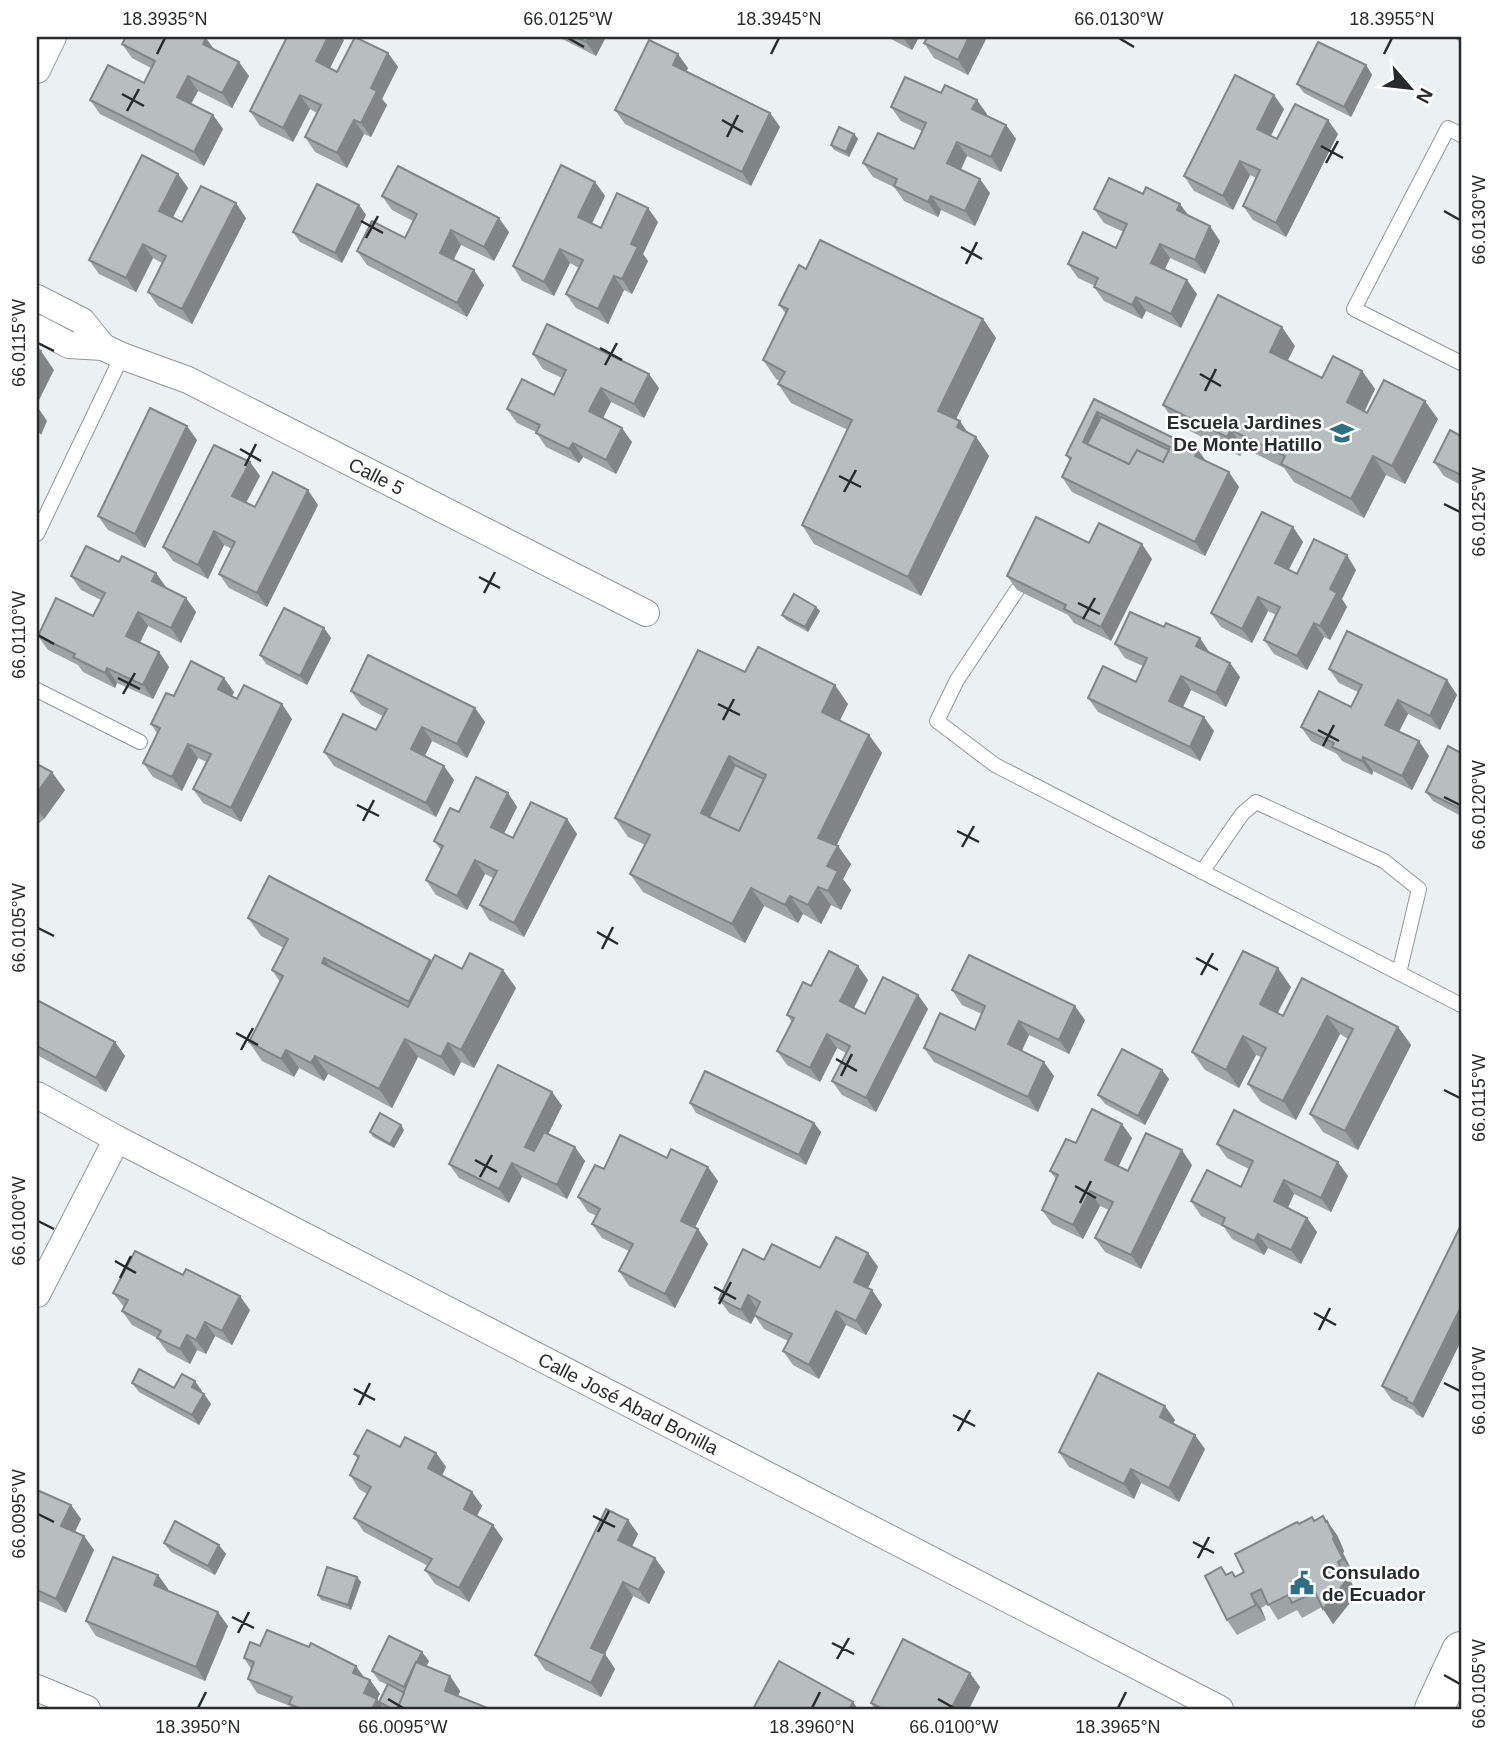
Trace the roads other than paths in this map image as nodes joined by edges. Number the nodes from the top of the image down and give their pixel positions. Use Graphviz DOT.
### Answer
graph roads {
  1 [pos="53,37"];
  2 [pos="37,70"];
  3 [pos="1461,135"];
  4 [pos="37,298"];
  5 [pos="37,328"];
  6 [pos="113,352"];
  7 [pos="1461,363"];
  8 [pos="37,534"];
  9 [pos="1017,590"];
  10 [pos="646,613"];
  11 [pos="37,690"];
  12 [pos="140,742"];
  13 [pos="1202,872"];
  14 [pos="1399,973"];
  15 [pos="1461,1005"];
  16 [pos="37,1095"];
  17 [pos="117,1139"];
  18 [pos="37,1294"];
  19 [pos="1461,1651"];
  20 [pos="37,1688"];
  21 [pos="87,1709"];
  22 [pos="1220,1709"];
  23 [pos="1434,1709"];
  1 -- 2 [label="street"];
  3 -- 7 [label="lane"];
  4 -- 6 [label="street"];
  5 -- 6 [label="street, Calle 5"];
  6 -- 8 [label="lane"];
  6 -- 10 [label="street, Calle 5"];
  9 -- 13 [label="lane"];
  11 -- 12 [label="lane"];
  13 -- 14 [label="lane"];
  13 -- 14 [label="lane"];
  14 -- 15 [label="lane"];
  16 -- 17 [label="street, Calle José Abad Bonilla"];
  17 -- 18 [label="street"];
  17 -- 22 [label="street, Calle José Abad Bonilla"];
  19 -- 23 [label="highway"];
  20 -- 21 [label="street"];
}
